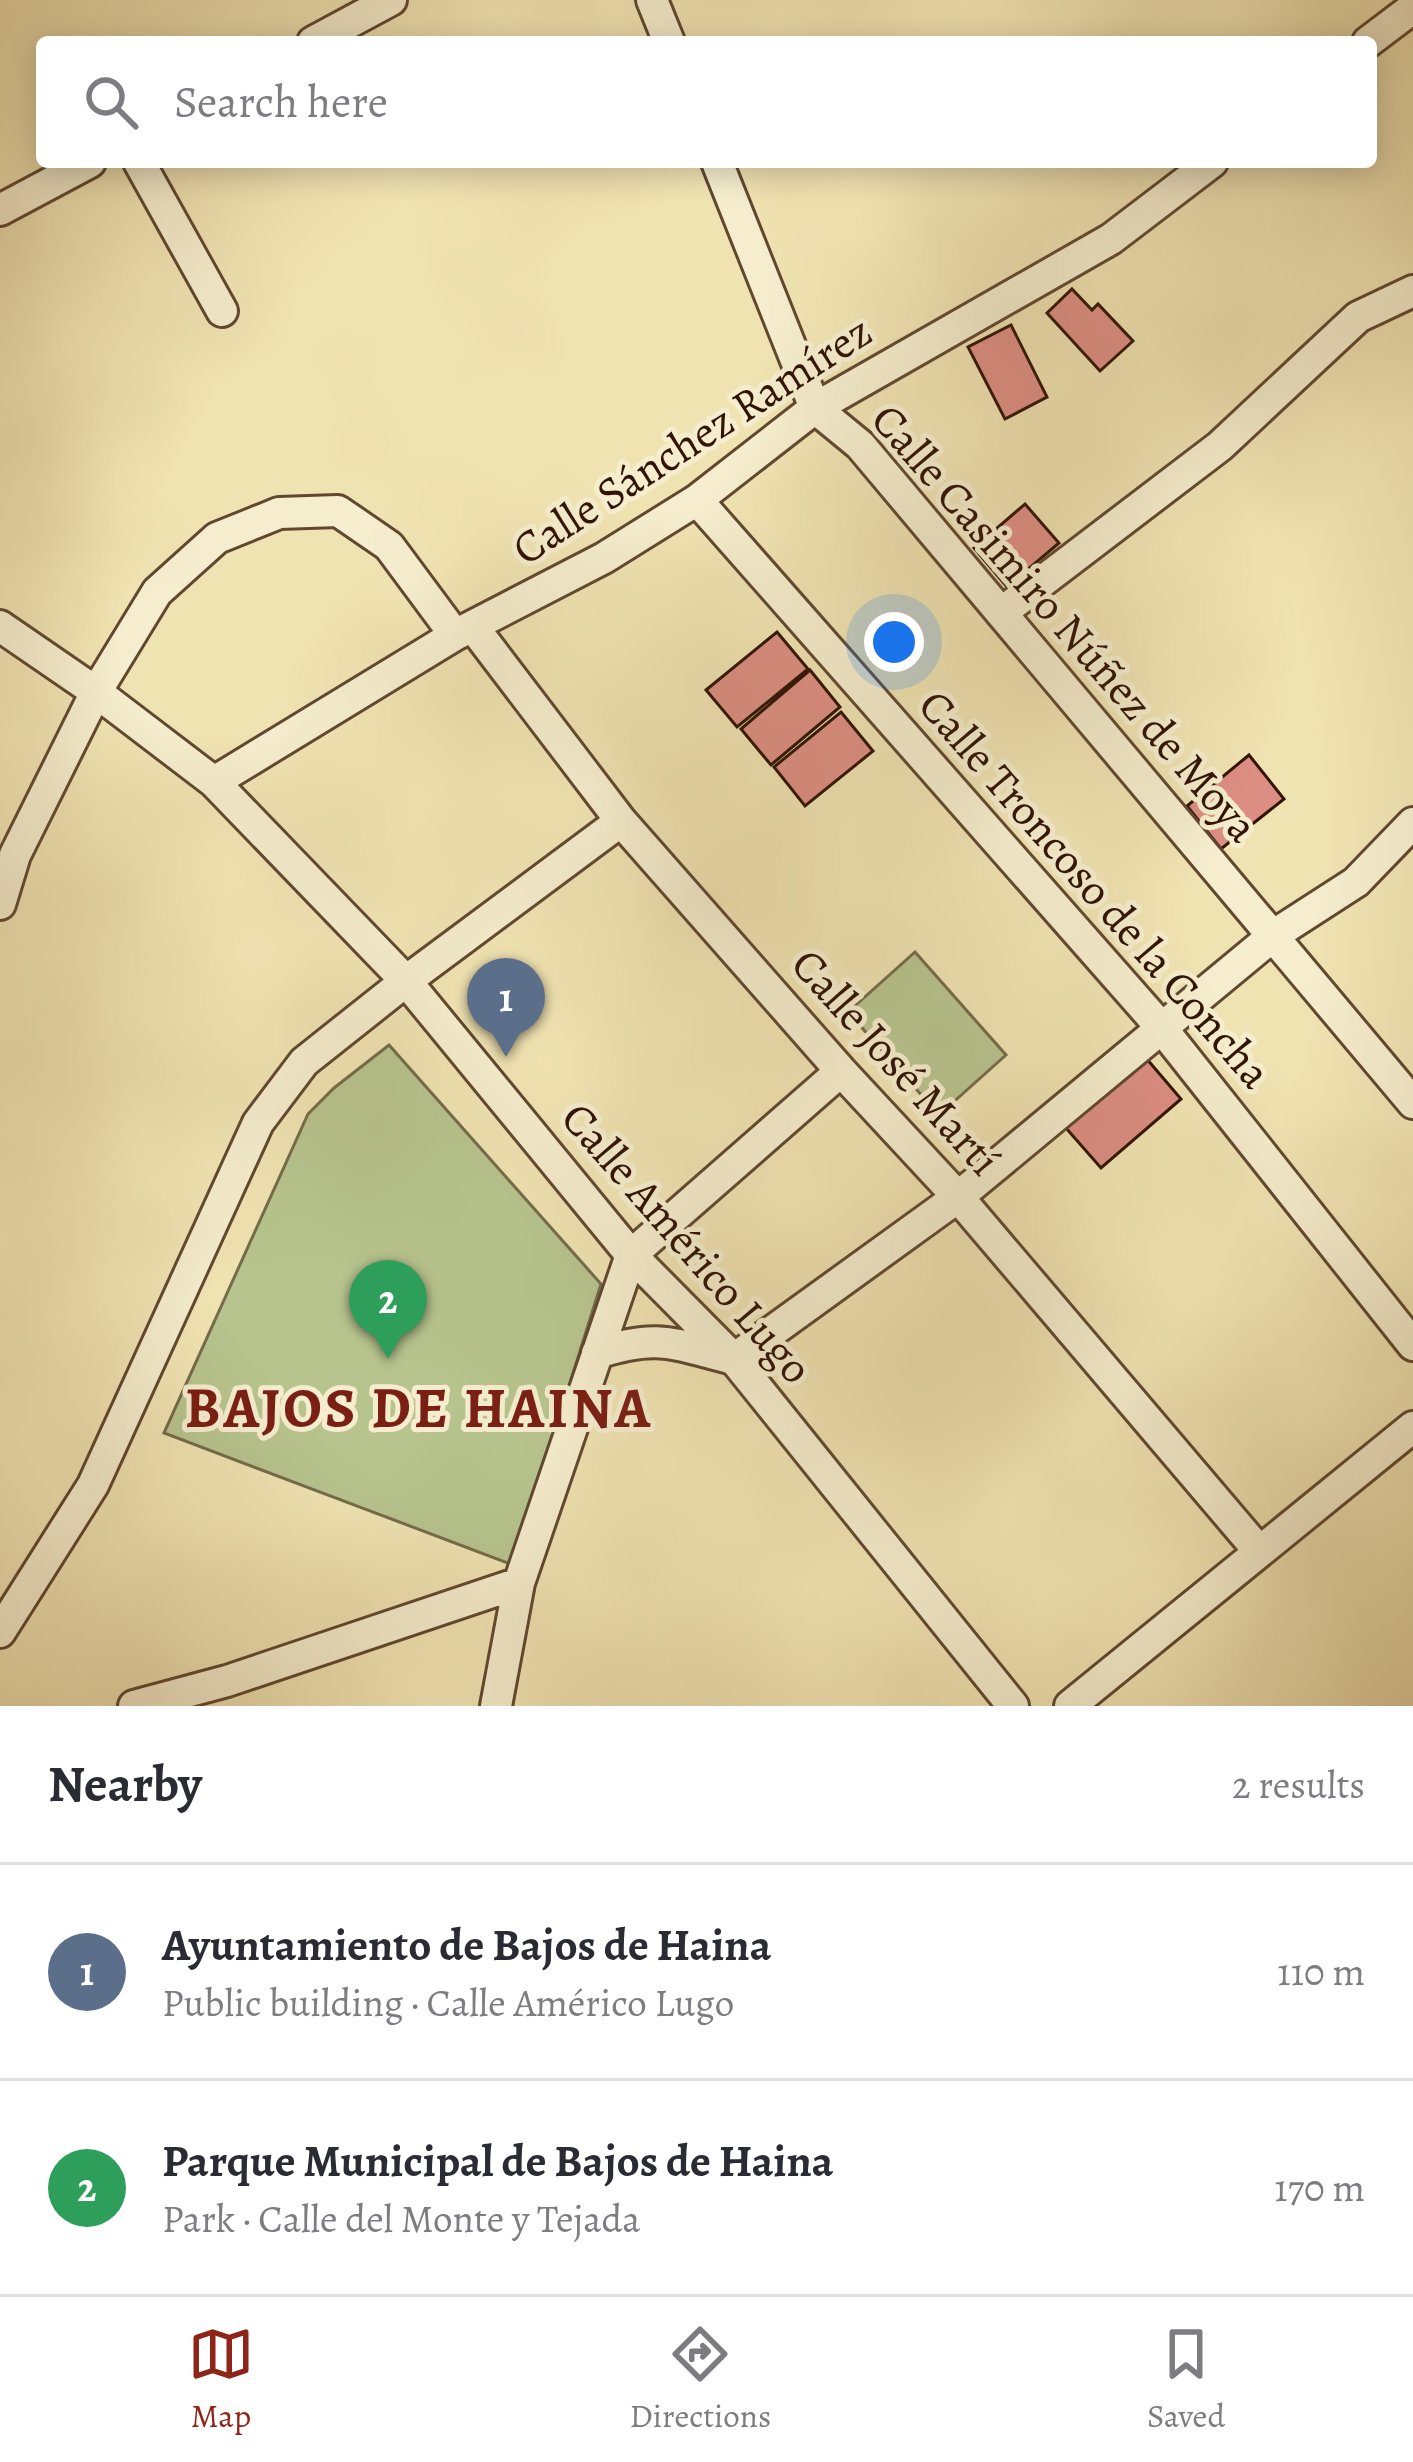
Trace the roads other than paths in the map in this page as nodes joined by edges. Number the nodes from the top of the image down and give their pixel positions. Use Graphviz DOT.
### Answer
graph roads {
  1 [pos="391,0"];
  2 [pos="652,0"];
  3 [pos="1413,8"];
  4 [pos="324,36"];
  5 [pos="667,36"];
  6 [pos="1377,36"];
  7 [pos="79,168"];
  8 [pos="142,168"];
  9 [pos="719,168"];
  10 [pos="1204,168"];
  11 [pos="0,210"];
  12 [pos="1413,291"];
  13 [pos="222,311"];
  14 [pos="815,408"];
  15 [pos="697,500"];
  16 [pos="1001,613"];
  17 [pos="0,626"];
  18 [pos="465,632"];
  19 [pos="96,692"];
  20 [pos="214,782"];
  21 [pos="621,821"];
  22 [pos="1413,823"];
  23 [pos="0,904"];
  24 [pos="1274,934"];
  25 [pos="406,981"];
  26 [pos="1160,1026"];
  27 [pos="841,1071"];
  28 [pos="1413,1103"];
  29 [pos="958,1196"];
  30 [pos="631,1255"];
  31 [pos="1413,1345"];
  32 [pos="597,1353"];
  33 [pos="734,1360"];
  34 [pos="1413,1427"];
  35 [pos="1259,1552"];
  36 [pos="519,1583"];
  37 [pos="0,1632"];
  38 [pos="134,1706"];
  39 [pos="496,1706"];
  40 [pos="1013,1706"];
  41 [pos="1070,1706"];
  1 -- 4 [label="street"];
  2 -- 5 [label="street"];
  3 -- 6 [label="street"];
  7 -- 11 [label="street"];
  8 -- 13 [label="street"];
  9 -- 14 [label="street, Calle Casimiro Núñez de Moya"];
  10 -- 14 [label="street, Calle Sánchez Ramírez"];
  12 -- 16 [label="street"];
  14 -- 15 [label="street, Calle Sánchez Ramírez"];
  14 -- 16 [label="street, Calle Casimiro Núñez de Moya"];
  15 -- 18 [label="street, Calle Sánchez Ramírez"];
  15 -- 26 [label="street, Calle Troncoso de la Concha"];
  16 -- 24 [label="street, Calle Casimiro Núñez de Moya"];
  17 -- 19 [label="street, Calle Américo Lugo"];
  18 -- 19 [label="street, Calle José Martí"];
  18 -- 20 [label="street, Calle Sánchez Ramírez"];
  18 -- 21 [label="street, Calle José Martí"];
  19 -- 20 [label="street, Calle Américo Lugo"];
  19 -- 23 [label="street, Calle José Martí"];
  20 -- 25 [label="street, Calle Américo Lugo"];
  21 -- 25 [label="street"];
  21 -- 27 [label="street, Calle José Martí"];
  22 -- 24 [label="street"];
  24 -- 26 [label="street"];
  24 -- 28 [label="street, Calle Casimiro Núñez de Moya"];
  25 -- 30 [label="street, Calle Américo Lugo"];
  25 -- 37 [label="street"];
  26 -- 29 [label="street"];
  26 -- 31 [label="street, Calle Troncoso de la Concha"];
  27 -- 29 [label="street, Calle José Martí"];
  27 -- 30 [label="street"];
  29 -- 33 [label="street"];
  29 -- 35 [label="street, Calle José Martí"];
  30 -- 32 [label="street"];
  30 -- 33 [label="street, Calle Américo Lugo"];
  32 -- 33 [label="street"];
  32 -- 36 [label="street"];
  33 -- 40 [label="street, Calle Américo Lugo"];
  34 -- 35 [label="street"];
  35 -- 41 [label="street"];
  36 -- 38 [label="street"];
  36 -- 39 [label="street"];
}
